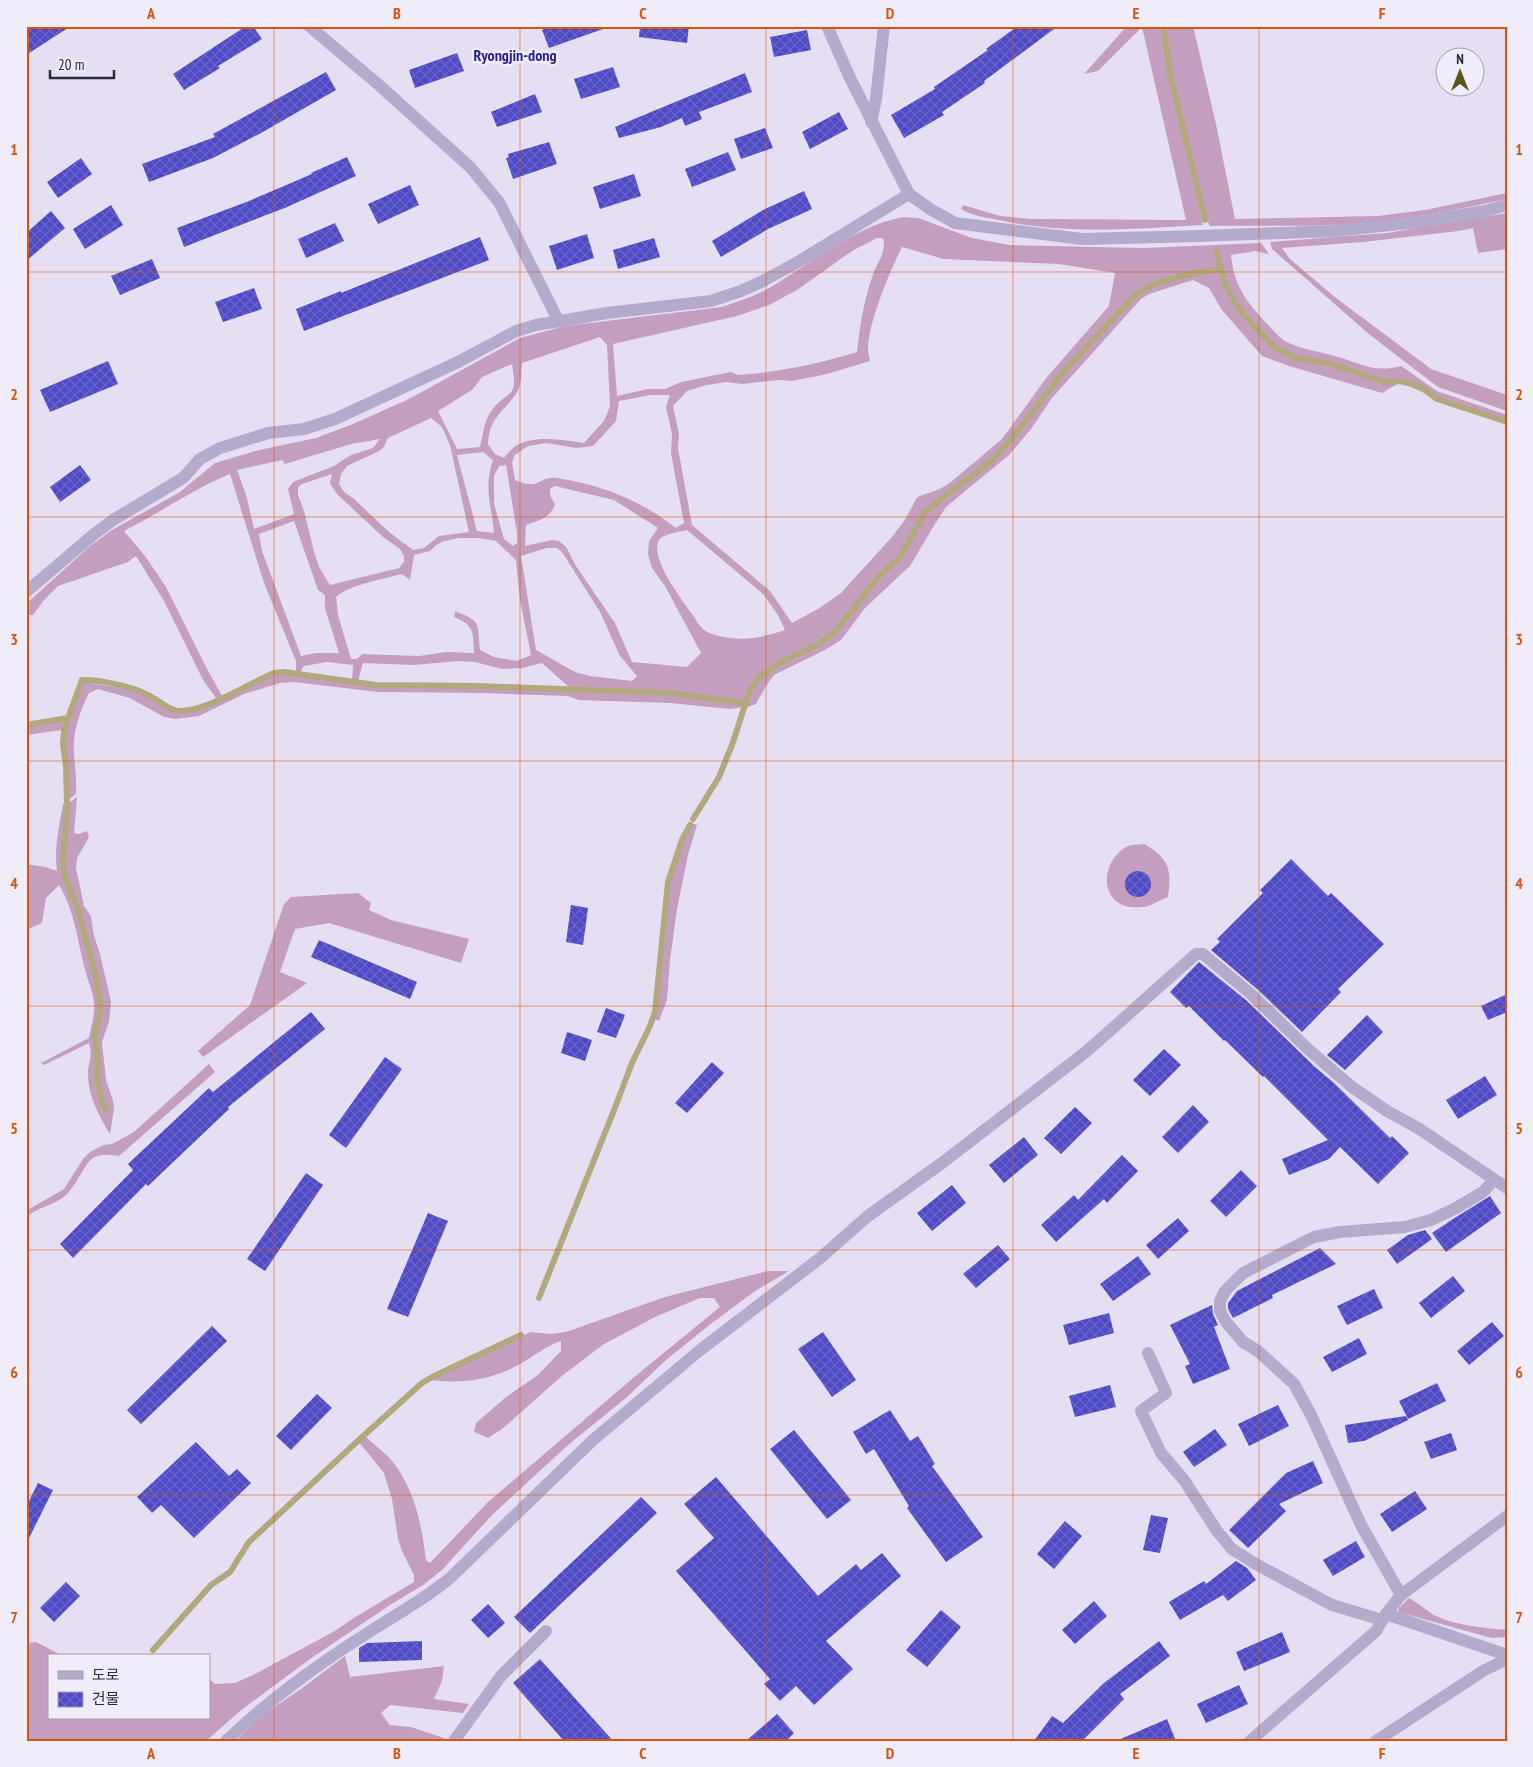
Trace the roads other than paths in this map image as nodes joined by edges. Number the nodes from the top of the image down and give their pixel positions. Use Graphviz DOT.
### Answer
graph roads {
  1 [pos="309,26"];
  2 [pos="827,26"];
  3 [pos="884,26"];
  4 [pos="871,122"];
  5 [pos="909,194"];
  6 [pos="1507,205"];
  7 [pos="558,320"];
  8 [pos="26,592"];
  9 [pos="1494,1180"];
  10 [pos="1507,1188"];
  11 [pos="1148,1353"];
  12 [pos="1507,1516"];
  13 [pos="1401,1595"];
  14 [pos="1384,1617"];
  15 [pos="546,1631"];
  16 [pos="1507,1655"];
  17 [pos="1507,1659"];
  18 [pos="226,1741"];
  19 [pos="454,1741"];
  20 [pos="1250,1741"];
  21 [pos="1376,1741"];
  1 -- 7 [label="street"];
  2 -- 4 [label="street"];
  3 -- 4 [label="street"];
  4 -- 5 [label="street"];
  5 -- 6 [label="street"];
  5 -- 7 [label="street"];
  7 -- 8 [label="street"];
  9 -- 10 [label="street"];
  9 -- 13 [label="street"];
  9 -- 18 [label="street"];
  11 -- 14 [label="street"];
  12 -- 13 [label="street"];
  13 -- 14 [label="street"];
  14 -- 16 [label="street"];
  14 -- 20 [label="street"];
  15 -- 19 [label="street"];
  17 -- 21 [label="street"];
}
